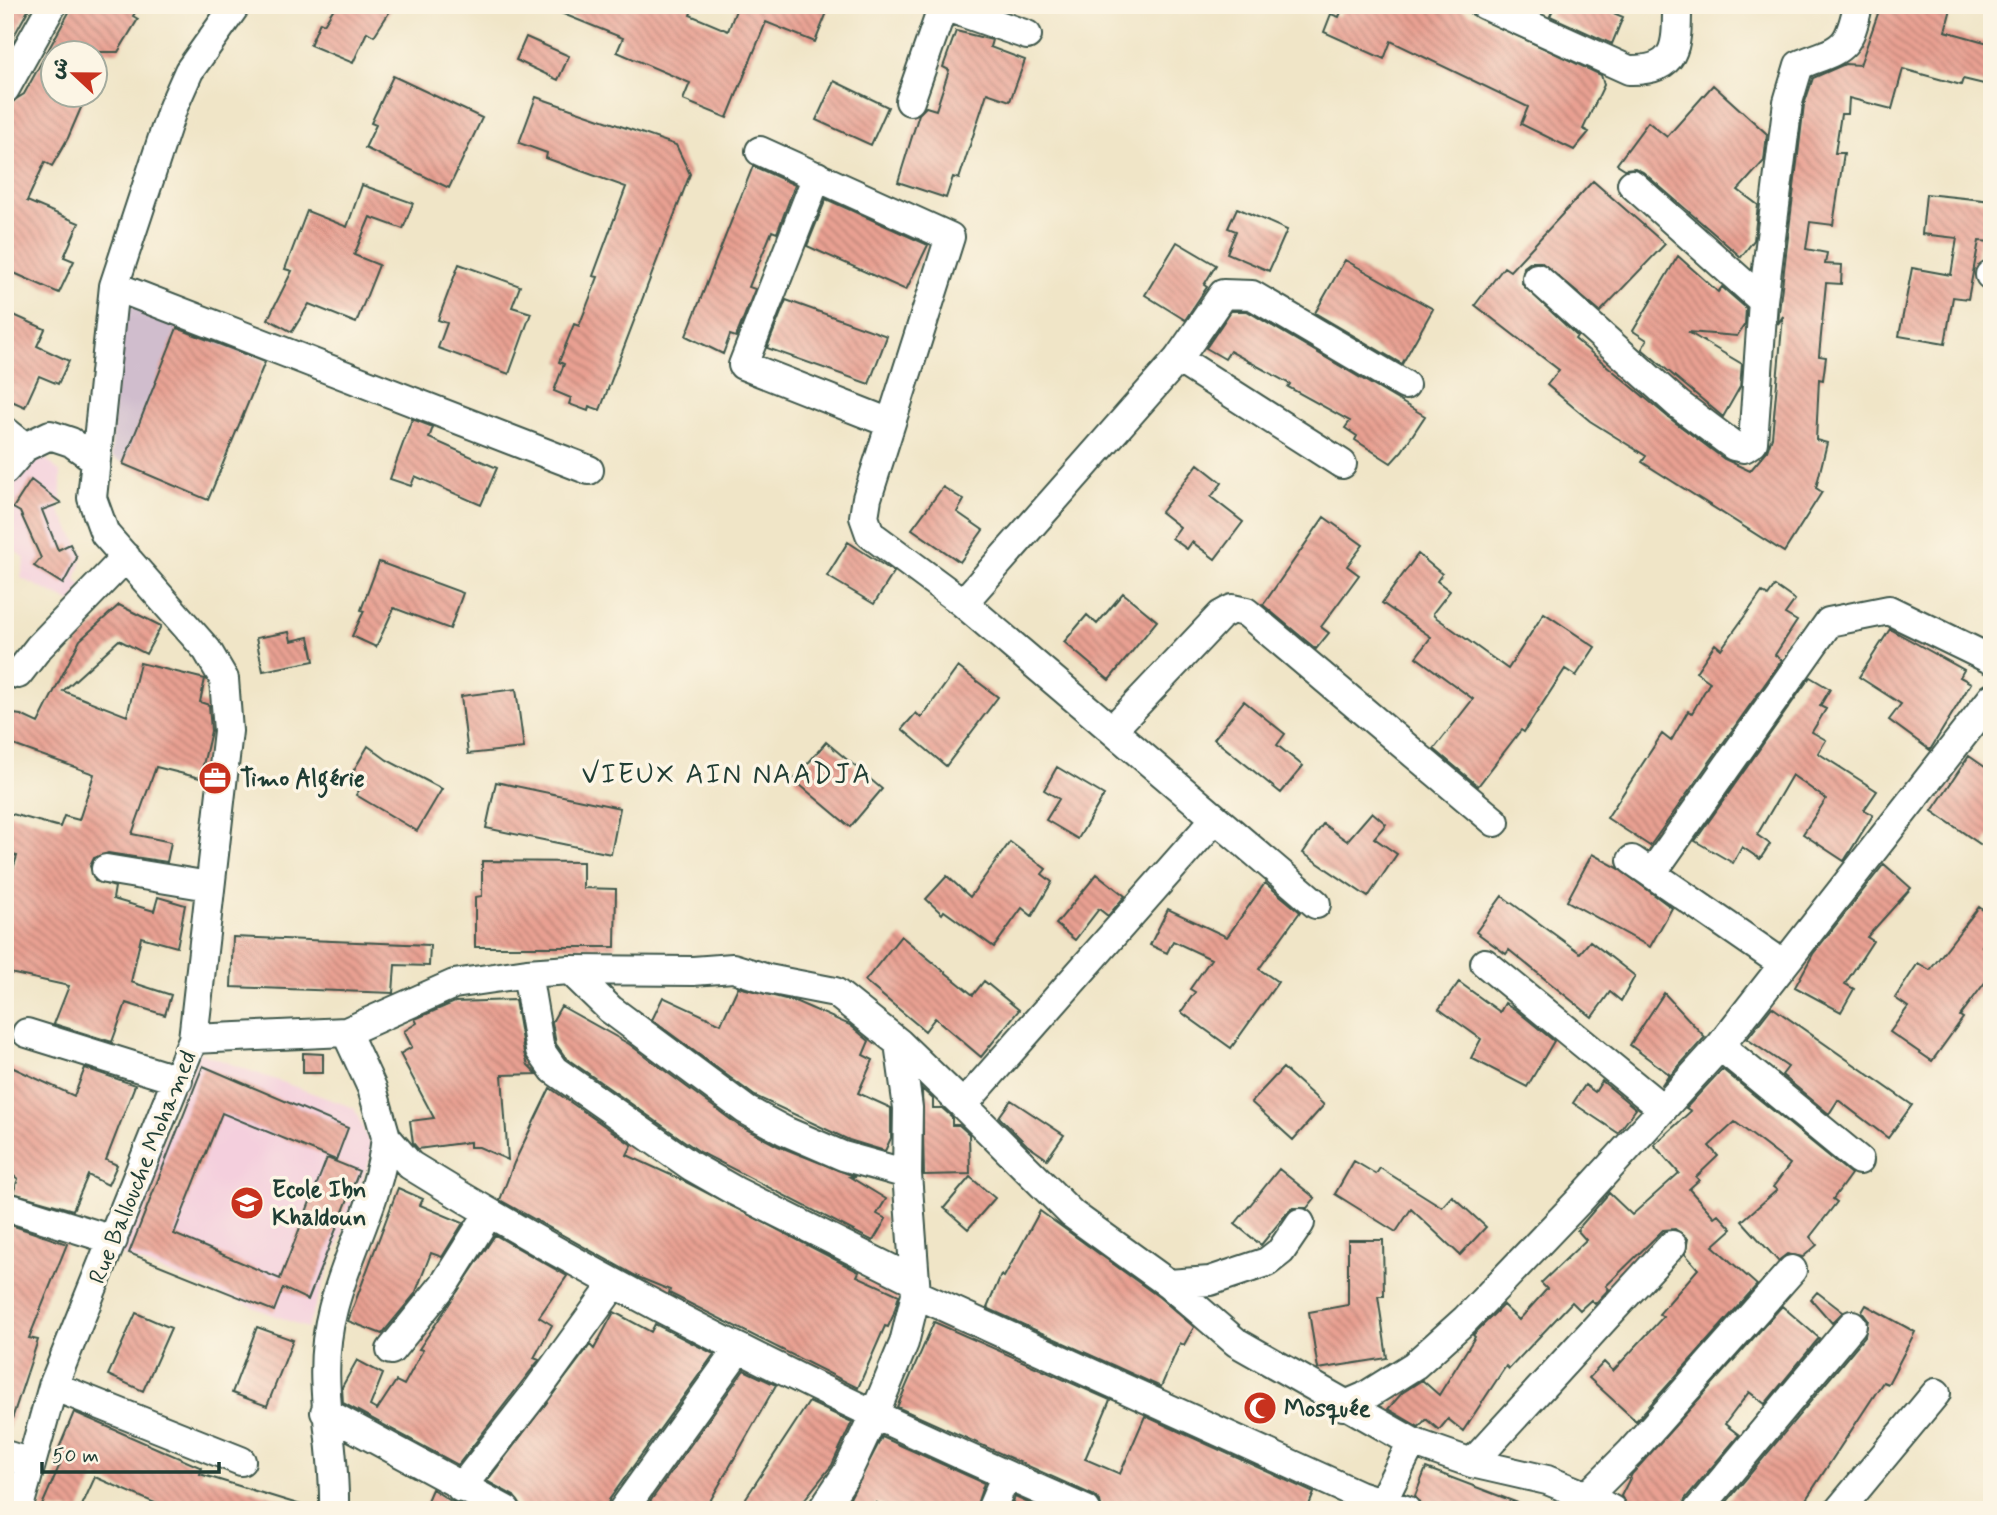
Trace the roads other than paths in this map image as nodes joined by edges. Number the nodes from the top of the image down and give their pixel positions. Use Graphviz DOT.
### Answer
graph roads {
  1 [pos="52,5"];
  2 [pos="236,5"];
  3 [pos="1485,5"];
  4 [pos="1677,5"];
  5 [pos="1858,5"];
  6 [pos="942,6"];
  7 [pos="1027,35"];
  8 [pos="5,89"];
  9 [pos="910,101"];
  10 [pos="761,151"];
  11 [pos="817,176"];
  12 [pos="1632,184"];
  13 [pos="1537,278"];
  14 [pos="114,286"];
  15 [pos="1763,301"];
  16 [pos="1178,359"];
  17 [pos="1405,385"];
  18 [pos="886,434"];
  19 [pos="15,439"];
  20 [pos="96,460"];
  21 [pos="1342,464"];
  22 [pos="5,470"];
  23 [pos="589,470"];
  24 [pos="126,557"];
  25 [pos="963,603"];
  26 [pos="1992,660"];
  27 [pos="18,674"];
  28 [pos="1992,698"];
  29 [pos="1113,729"];
  30 [pos="1215,819"];
  31 [pos="1495,822"];
  32 [pos="106,869"];
  33 [pos="209,887"];
  34 [pos="1316,904"];
  35 [pos="1485,963"];
  36 [pos="1783,964"];
  37 [pos="570,970"];
  38 [pos="527,973"];
  39 [pos="346,1032"];
  40 [pos="27,1033"];
  41 [pos="193,1039"];
  42 [pos="899,1044"];
  43 [pos="1720,1046"];
  44 [pos="178,1080"];
  45 [pos="963,1105"];
  46 [pos="1662,1109"];
  47 [pos="386,1137"];
  48 [pos="1859,1160"];
  49 [pos="907,1174"];
  50 [pos="15,1209"];
  51 [pos="489,1213"];
  52 [pos="1300,1223"];
  53 [pos="113,1240"];
  54 [pos="1672,1245"];
  55 [pos="1792,1270"];
  56 [pos="614,1284"];
  57 [pos="1170,1284"];
  58 [pos="914,1287"];
  59 [pos="1852,1325"];
  60 [pos="739,1348"];
  61 [pos="391,1350"];
  62 [pos="53,1386"];
  63 [pos="1936,1393"];
  64 [pos="1343,1406"];
  65 [pos="325,1412"];
  66 [pos="875,1413"];
  67 [pos="1412,1442"];
  68 [pos="18,1459"];
  69 [pos="241,1461"];
  70 [pos="1472,1463"];
  71 [pos="1006,1475"];
  72 [pos="461,1488"];
  73 [pos="1600,1503"];
  74 [pos="1371,1504"];
  75 [pos="18,1510"];
  76 [pos="334,1510"];
  77 [pos="506,1510"];
  78 [pos="623,1510"];
  79 [pos="822,1510"];
  80 [pos="991,1510"];
  81 [pos="1086,1510"];
  82 [pos="1698,1510"];
  83 [pos="1839,1510"];
  1 -- 8 [label="street"];
  2 -- 14 [label="street, Rue Ballouche Mohamed"];
  3 -- 4 [label="street"];
  5 -- 15 [label="street"];
  6 -- 7 [label="street"];
  6 -- 9 [label="street"];
  10 -- 11 [label="street"];
  11 -- 18 [label="street"];
  11 -- 18 [label="street"];
  12 -- 15 [label="street"];
  13 -- 15 [label="street"];
  14 -- 20 [label="street, Rue Ballouche Mohamed"];
  14 -- 23 [label="street"];
  16 -- 17 [label="street"];
  16 -- 21 [label="street"];
  16 -- 25 [label="street"];
  18 -- 25 [label="street"];
  19 -- 20 [label="street"];
  19 -- 22 [label="street"];
  20 -- 24 [label="street, Rue Ballouche Mohamed"];
  24 -- 27 [label="street"];
  24 -- 33 [label="street, Rue Ballouche Mohamed"];
  25 -- 29 [label="street"];
  26 -- 36 [label="street"];
  28 -- 36 [label="street"];
  29 -- 30 [label="street"];
  29 -- 31 [label="street"];
  30 -- 34 [label="street"];
  30 -- 45 [label="street"];
  32 -- 33 [label="street"];
  33 -- 41 [label="street, Rue Ballouche Mohamed"];
  35 -- 46 [label="street"];
  36 -- 43 [label="street"];
  37 -- 38 [label="street"];
  37 -- 42 [label="street"];
  37 -- 49 [label="street"];
  38 -- 39 [label="street"];
  38 -- 58 [label="street"];
  39 -- 41 [label="street"];
  39 -- 47 [label="street"];
  40 -- 44 [label="street"];
  41 -- 44 [label="street, Rue Ballouche Mohamed"];
  42 -- 45 [label="street"];
  42 -- 49 [label="street"];
  43 -- 46 [label="street"];
  43 -- 48 [label="street"];
  44 -- 53 [label="street, Rue Ballouche Mohamed"];
  45 -- 57 [label="street"];
  46 -- 64 [label="street"];
  47 -- 51 [label="street"];
  47 -- 65 [label="street"];
  49 -- 58 [label="street"];
  50 -- 53 [label="street"];
  51 -- 56 [label="street"];
  51 -- 61 [label="street"];
  52 -- 57 [label="street"];
  53 -- 62 [label="street, Rue Ballouche Mohamed"];
  54 -- 70 [label="street"];
  55 -- 73 [label="street"];
  56 -- 60 [label="street"];
  56 -- 72 [label="street"];
  57 -- 64 [label="street"];
  58 -- 66 [label="street"];
  58 -- 74 [label="street"];
  59 -- 82 [label="street"];
  60 -- 66 [label="street"];
  60 -- 78 [label="street"];
  62 -- 68 [label="street, Rue Ballouche Mohamed"];
  62 -- 69 [label="street"];
  63 -- 83 [label="street"];
  64 -- 67 [label="street"];
  65 -- 72 [label="street"];
  65 -- 76 [label="street"];
  66 -- 71 [label="street"];
  66 -- 79 [label="street"];
  67 -- 70 [label="street"];
  67 -- 74 [label="street"];
  68 -- 75 [label="street, Rue Ballouche Mohamed"];
  70 -- 73 [label="street"];
  71 -- 80 [label="street"];
  71 -- 81 [label="street"];
  72 -- 77 [label="street"];
}
